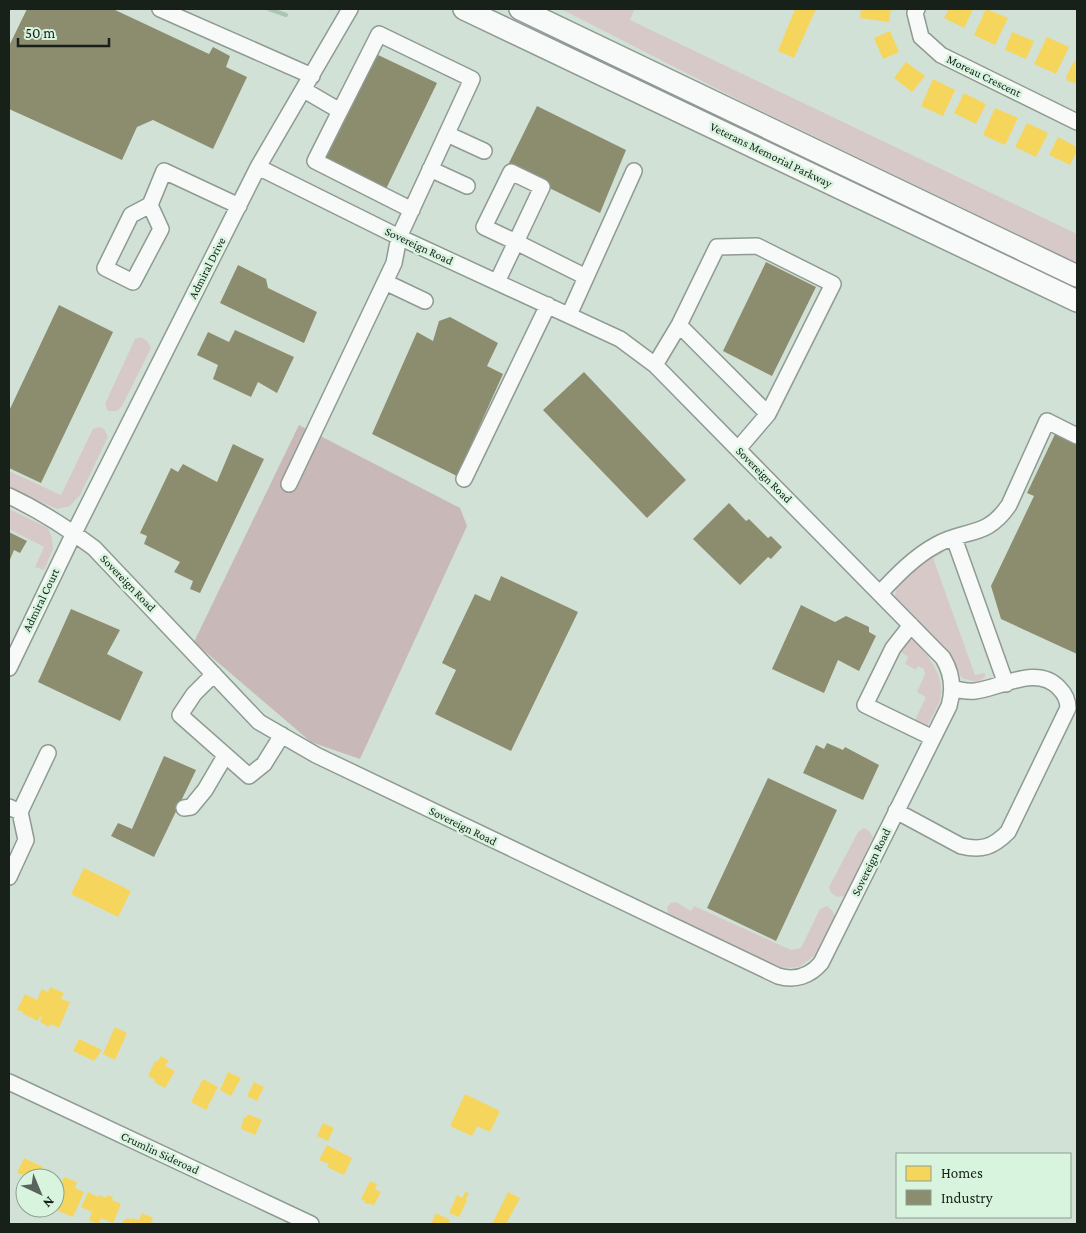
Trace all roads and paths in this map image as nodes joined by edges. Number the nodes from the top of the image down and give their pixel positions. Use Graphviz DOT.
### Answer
graph roads {
  1 [pos="160,9"];
  2 [pos="350,9"];
  3 [pos="464,9"];
  4 [pos="520,9"];
  5 [pos="917,9"];
  6 [pos="312,76"];
  7 [pos="304,90"];
  8 [pos="340,110"];
  9 [pos="1077,122"];
  10 [pos="446,134"];
  11 [pos="484,151"];
  12 [pos="258,167"];
  13 [pos="430,169"];
  14 [pos="634,171"];
  15 [pos="467,186"];
  16 [pos="150,205"];
  17 [pos="239,206"];
  18 [pos="412,210"];
  19 [pos="399,237"];
  20 [pos="516,242"];
  21 [pos="1077,276"];
  22 [pos="586,277"];
  23 [pos="385,282"];
  24 [pos="496,282"];
  25 [pos="425,301"];
  26 [pos="1077,301"];
  27 [pos="548,306"];
  28 [pos="569,315"];
  29 [pos="679,325"];
  30 [pos="656,365"];
  31 [pos="768,414"];
  32 [pos="1077,436"];
  33 [pos="738,449"];
  34 [pos="464,479"];
  35 [pos="289,484"];
  36 [pos="9,496"];
  37 [pos="74,533"];
  38 [pos="954,538"];
  39 [pos="880,593"];
  40 [pos="912,625"];
  41 [pos="9,668"];
  42 [pos="214,674"];
  43 [pos="1006,684"];
  44 [pos="952,688"];
  45 [pos="1072,708"];
  46 [pos="282,735"];
  47 [pos="933,738"];
  48 [pos="48,753"];
  49 [pos="226,756"];
  50 [pos="184,808"];
  51 [pos="15,809"];
  52 [pos="896,811"];
  53 [pos="9,877"];
  54 [pos="9,1082"];
  55 [pos="311,1224"];
  1 -- 6 [label="street"];
  2 -- 6 [label="street, Admiral Drive"];
  3 -- 26 [label="highway, Veterans Memorial Parkway"];
  4 -- 21 [label="highway, Veterans Memorial Parkway"];
  5 -- 9 [label="street, Moreau Crescent"];
  6 -- 7 [label="street, Admiral Drive"];
  7 -- 8 [label="street"];
  7 -- 12 [label="street, Admiral Drive"];
  8 -- 10 [label="street"];
  8 -- 18 [label="street"];
  10 -- 11 [label="street"];
  10 -- 13 [label="street"];
  12 -- 17 [label="street, Admiral Drive"];
  12 -- 19 [label="street, Sovereign Road"];
  13 -- 15 [label="street"];
  13 -- 18 [label="street"];
  14 -- 22 [label="street"];
  16 -- 16 [label="street"];
  16 -- 17 [label="street"];
  17 -- 37 [label="street, Admiral Drive"];
  18 -- 19 [label="street"];
  19 -- 23 [label="street"];
  19 -- 24 [label="street, Sovereign Road"];
  20 -- 20 [label="street"];
  20 -- 22 [label="street"];
  20 -- 24 [label="street"];
  22 -- 28 [label="street"];
  23 -- 25 [label="street"];
  23 -- 35 [label="street"];
  24 -- 27 [label="street, Sovereign Road"];
  27 -- 28 [label="street, Sovereign Road"];
  27 -- 34 [label="street"];
  28 -- 30 [label="street, Sovereign Road"];
  29 -- 30 [label="street"];
  29 -- 31 [label="street"];
  29 -- 31 [label="street"];
  30 -- 33 [label="street, Sovereign Road"];
  31 -- 33 [label="street"];
  32 -- 38 [label="street"];
  33 -- 39 [label="street, Sovereign Road"];
  36 -- 37 [label="street, Sovereign Road"];
  37 -- 41 [label="street, Admiral Court"];
  37 -- 42 [label="street, Sovereign Road"];
  38 -- 39 [label="street"];
  38 -- 43 [label="street"];
  39 -- 40 [label="street, Sovereign Road"];
  40 -- 44 [label="street, Sovereign Road"];
  40 -- 47 [label="street"];
  42 -- 46 [label="street, Sovereign Road"];
  42 -- 49 [label="street"];
  43 -- 44 [label="street"];
  43 -- 45 [label="street"];
  44 -- 47 [label="street, Sovereign Road"];
  45 -- 52 [label="street"];
  46 -- 49 [label="street"];
  46 -- 52 [label="street, Sovereign Road"];
  47 -- 52 [label="street, Sovereign Road"];
  48 -- 51 [label="street"];
  49 -- 50 [label="street"];
  51 -- 53 [label="street"];
  54 -- 55 [label="street, Crumlin Sideroad"];
}
